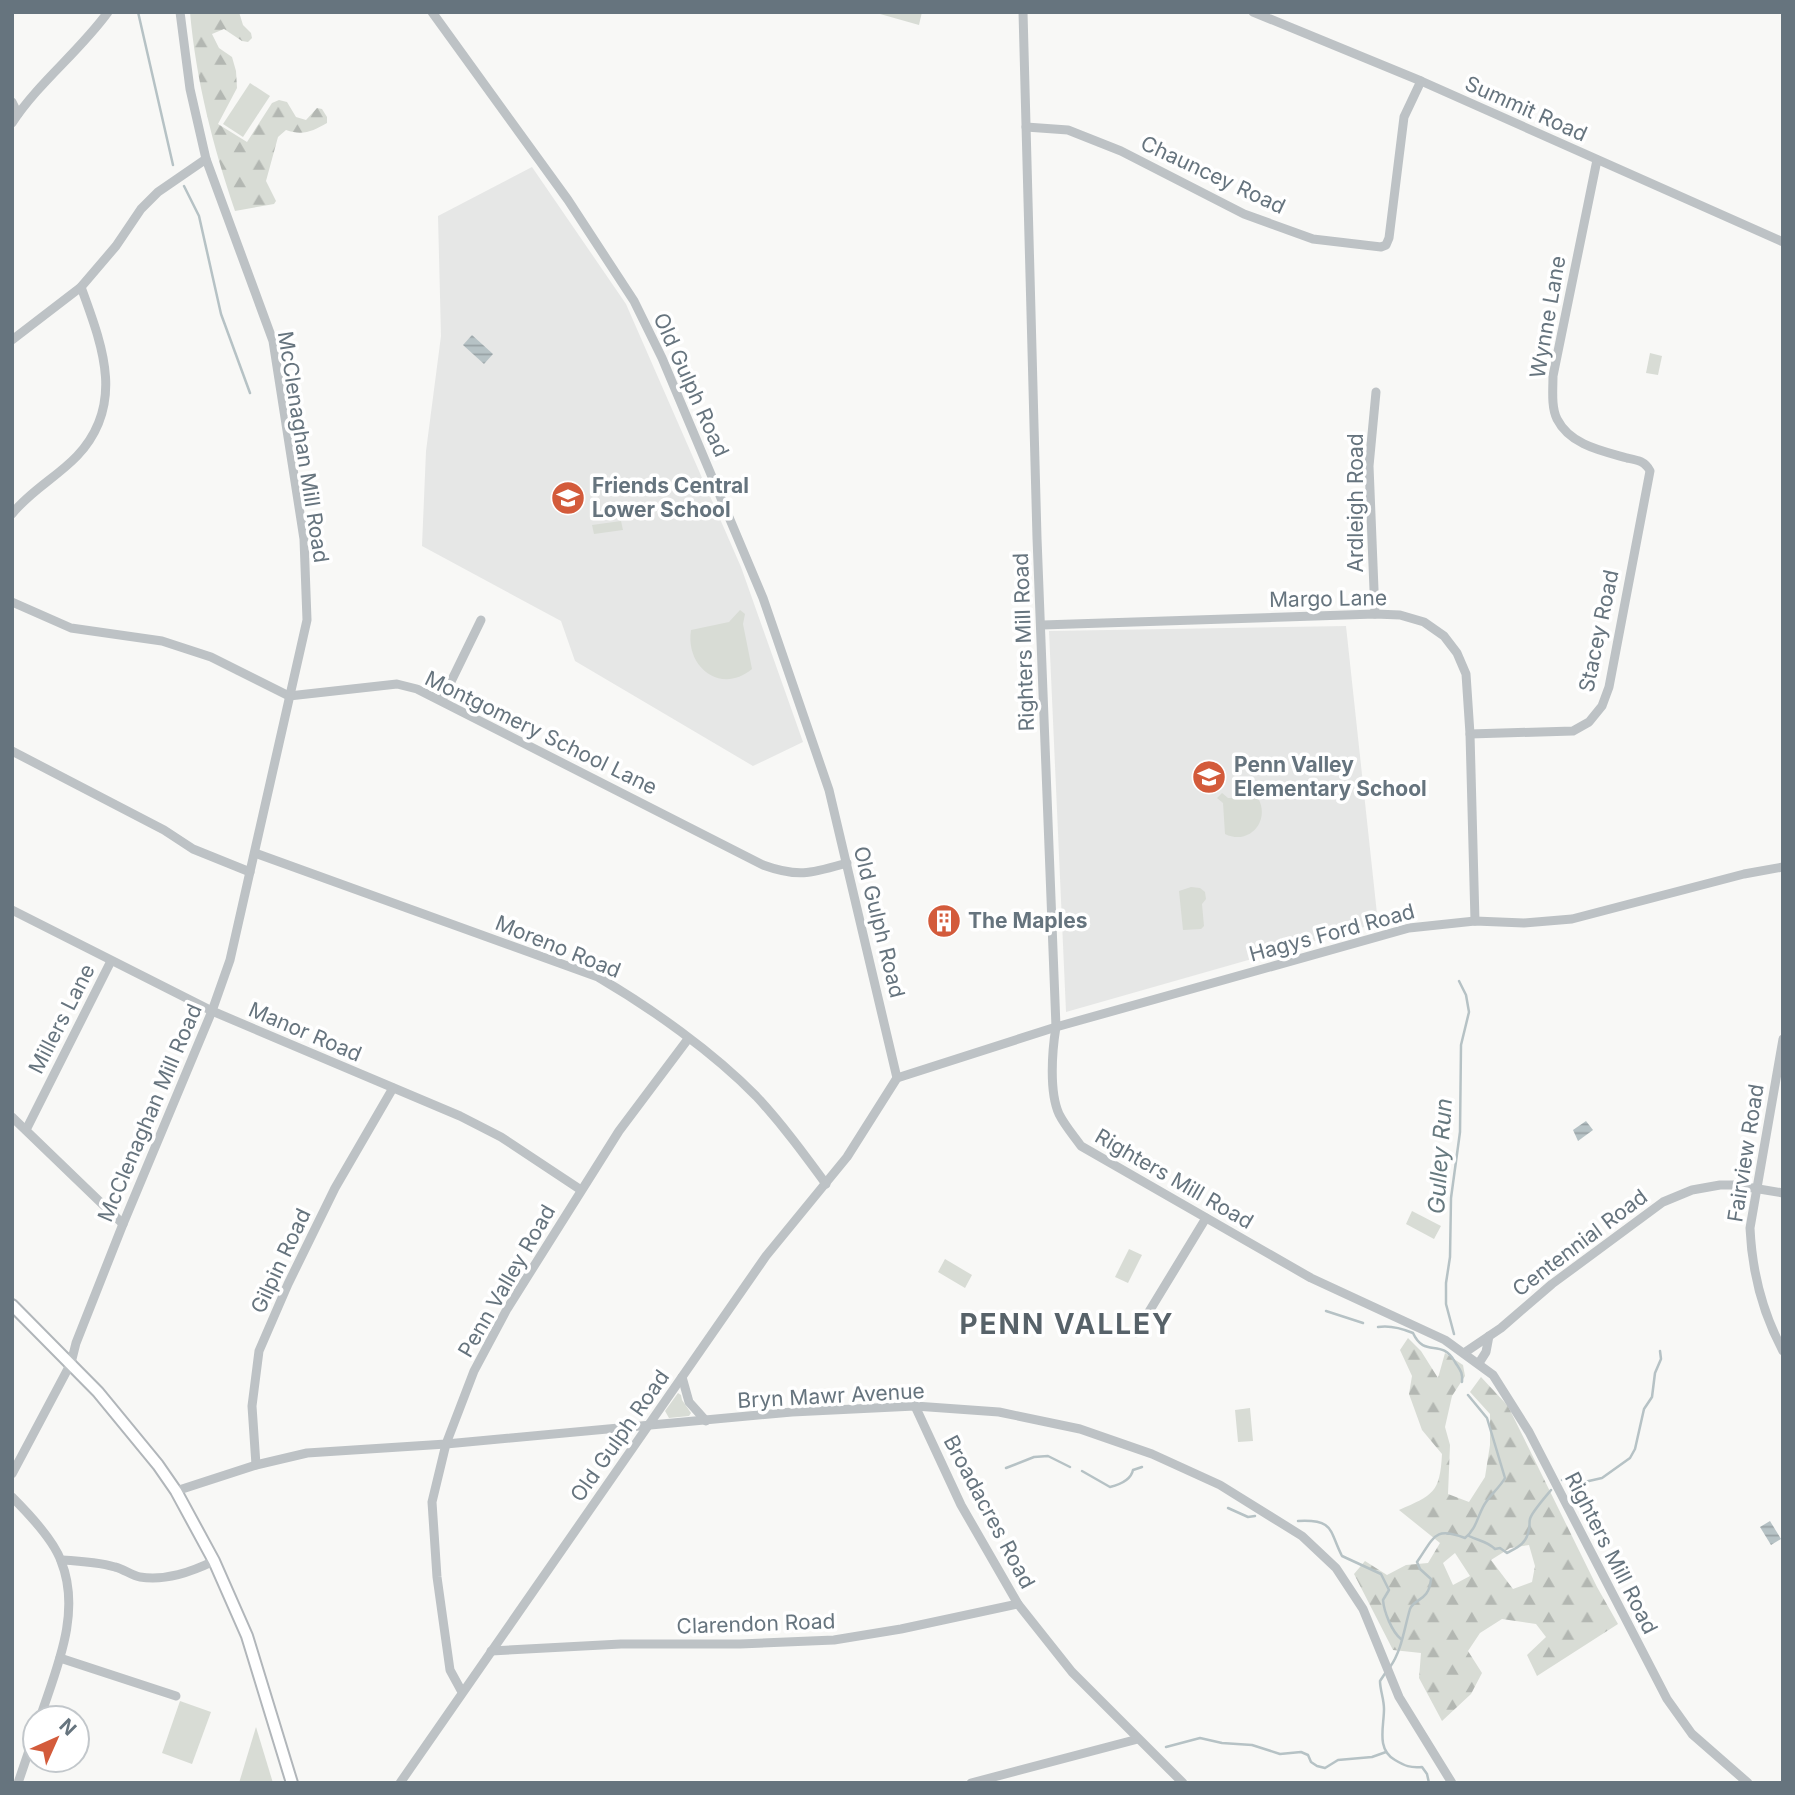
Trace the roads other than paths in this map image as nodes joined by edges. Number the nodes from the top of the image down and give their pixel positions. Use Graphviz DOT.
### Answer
graph roads {
  1 [pos="108,12"];
  2 [pos="180,12"];
  3 [pos="432,12"];
  4 [pos="1023,12"];
  5 [pos="1253,12"];
  6 [pos="1421,81"];
  7 [pos="12,102"];
  8 [pos="18,114"];
  9 [pos="12,123"];
  10 [pos="1026,127"];
  11 [pos="206,159"];
  12 [pos="1597,160"];
  13 [pos="1783,242"];
  14 [pos="81,287"];
  15 [pos="12,340"];
  16 [pos="1376,392"];
  17 [pos="1647,466"];
  18 [pos="12,514"];
  19 [pos="12,602"];
  20 [pos="1375,614"];
  21 [pos="481,620"];
  22 [pos="1042,625"];
  23 [pos="289,696"];
  24 [pos="442,700"];
  25 [pos="1470,734"];
  26 [pos="12,751"];
  27 [pos="255,853"];
  28 [pos="847,863"];
  29 [pos="1783,867"];
  30 [pos="250,872"];
  31 [pos="12,910"];
  32 [pos="1475,921"];
  33 [pos="111,961"];
  34 [pos="212,1011"];
  35 [pos="1056,1027"];
  36 [pos="688,1039"];
  37 [pos="1783,1039"];
  38 [pos="897,1078"];
  39 [pos="393,1088"];
  40 [pos="12,1116"];
  41 [pos="26,1129"];
  42 [pos="826,1184"];
  43 [pos="1755,1188"];
  44 [pos="581,1190"];
  45 [pos="1783,1193"];
  46 [pos="1206,1218"];
  47 [pos="122,1224"];
  48 [pos="12,1305"];
  49 [pos="1136,1333"];
  50 [pos="1489,1336"];
  51 [pos="1783,1351"];
  52 [pos="1464,1353"];
  53 [pos="71,1363"];
  54 [pos="1479,1363"];
  55 [pos="682,1377"];
  56 [pos="915,1406"];
  57 [pos="706,1421"];
  58 [pos="648,1425"];
  59 [pos="446,1444"];
  60 [pos="256,1465"];
  61 [pos="12,1474"];
  62 [pos="176,1491"];
  63 [pos="12,1497"];
  64 [pos="61,1560"];
  65 [pos="214,1561"];
  66 [pos="1018,1604"];
  67 [pos="491,1651"];
  68 [pos="60,1658"];
  69 [pos="462,1692"];
  70 [pos="176,1696"];
  71 [pos="45,1704"];
  72 [pos="1138,1739"];
  73 [pos="292,1783"];
  74 [pos="400,1783"];
  75 [pos="971,1783"];
  76 [pos="1183,1783"];
  77 [pos="1451,1783"];
  78 [pos="1748,1783"];
  1 -- 8 [label="street"];
  2 -- 11 [label="street, McClenaghan Mill Road"];
  3 -- 28 [label="street, Old Gulph Road"];
  4 -- 10 [label="street, Righters Mill Road"];
  5 -- 6 [label="street, Summit Road"];
  6 -- 10 [label="street, Chauncey Road"];
  6 -- 12 [label="street, Summit Road"];
  7 -- 8 [label="street"];
  8 -- 9 [label="street"];
  10 -- 22 [label="street, Righters Mill Road"];
  11 -- 14 [label="street"];
  11 -- 23 [label="street, McClenaghan Mill Road"];
  12 -- 13 [label="street, Summit Road"];
  12 -- 17 [label="street, Wynne Lane"];
  14 -- 15 [label="street"];
  14 -- 18 [label="street"];
  16 -- 20 [label="street, Ardleigh Road"];
  17 -- 25 [label="street, Stacey Road"];
  19 -- 23 [label="street"];
  20 -- 22 [label="street, Margo Lane"];
  20 -- 25 [label="street, Margo Lane"];
  21 -- 24 [label="street"];
  22 -- 35 [label="street, Righters Mill Road"];
  23 -- 24 [label="street, Montgomery School Lane"];
  23 -- 27 [label="street, McClenaghan Mill Road"];
  24 -- 28 [label="street, Montgomery School Lane"];
  25 -- 32 [label="street, Margo Lane"];
  26 -- 30 [label="street"];
  27 -- 30 [label="street, McClenaghan Mill Road"];
  27 -- 36 [label="street, Moreno Road"];
  28 -- 38 [label="street, Old Gulph Road"];
  29 -- 32 [label="street, Hagys Ford Road"];
  30 -- 34 [label="street, McClenaghan Mill Road"];
  31 -- 33 [label="street, Manor Road"];
  32 -- 35 [label="street, Hagys Ford Road"];
  33 -- 34 [label="street, Manor Road"];
  33 -- 41 [label="street, Millers Lane"];
  34 -- 39 [label="street, Manor Road"];
  34 -- 47 [label="street, McClenaghan Mill Road"];
  35 -- 38 [label="street, Hagys Ford Road"];
  35 -- 46 [label="street, Righters Mill Road"];
  36 -- 42 [label="street, Moreno Road"];
  36 -- 44 [label="street, Penn Valley Road"];
  37 -- 43 [label="street, Fairview Road"];
  38 -- 42 [label="street, Old Gulph Road"];
  39 -- 44 [label="street, Manor Road"];
  39 -- 60 [label="street, Gilpin Road"];
  40 -- 41 [label="street"];
  41 -- 47 [label="street"];
  42 -- 55 [label="street, Old Gulph Road"];
  43 -- 45 [label="street, Centennial Road"];
  43 -- 50 [label="street, Centennial Road"];
  43 -- 51 [label="street, Fairview Road"];
  44 -- 59 [label="street, Penn Valley Road"];
  46 -- 49 [label="street"];
  46 -- 52 [label="street, Righters Mill Road"];
  47 -- 53 [label="street, McClenaghan Mill Road"];
  48 -- 53 [label="main road"];
  50 -- 52 [label="street, Centennial Road"];
  50 -- 54 [label="street"];
  52 -- 54 [label="street, Righters Mill Road"];
  53 -- 61 [label="street, McClenaghan Mill Road"];
  53 -- 62 [label="main road"];
  54 -- 78 [label="street, Righters Mill Road"];
  55 -- 57 [label="street"];
  55 -- 58 [label="street, Old Gulph Road"];
  56 -- 57 [label="street, Bryn Mawr Avenue"];
  56 -- 66 [label="street, Broadacres Road"];
  56 -- 77 [label="street, Bryn Mawr Avenue"];
  57 -- 58 [label="street, Bryn Mawr Avenue"];
  58 -- 59 [label="street, Bryn Mawr Avenue"];
  58 -- 67 [label="street, Old Gulph Road"];
  59 -- 60 [label="street, Bryn Mawr Avenue"];
  59 -- 69 [label="street, Penn Valley Road"];
  60 -- 62 [label="street, Bryn Mawr Avenue"];
  62 -- 65 [label="main road"];
  63 -- 64 [label="street"];
  64 -- 65 [label="street"];
  64 -- 68 [label="street"];
  65 -- 73 [label="main road"];
  66 -- 67 [label="street, Clarendon Road"];
  66 -- 72 [label="street, Broadacres Road"];
  67 -- 69 [label="street, Old Gulph Road"];
  68 -- 70 [label="street"];
  68 -- 71 [label="street"];
  69 -- 74 [label="street, Old Gulph Road"];
  72 -- 75 [label="street"];
  72 -- 76 [label="street, Broadacres Road"];
}
